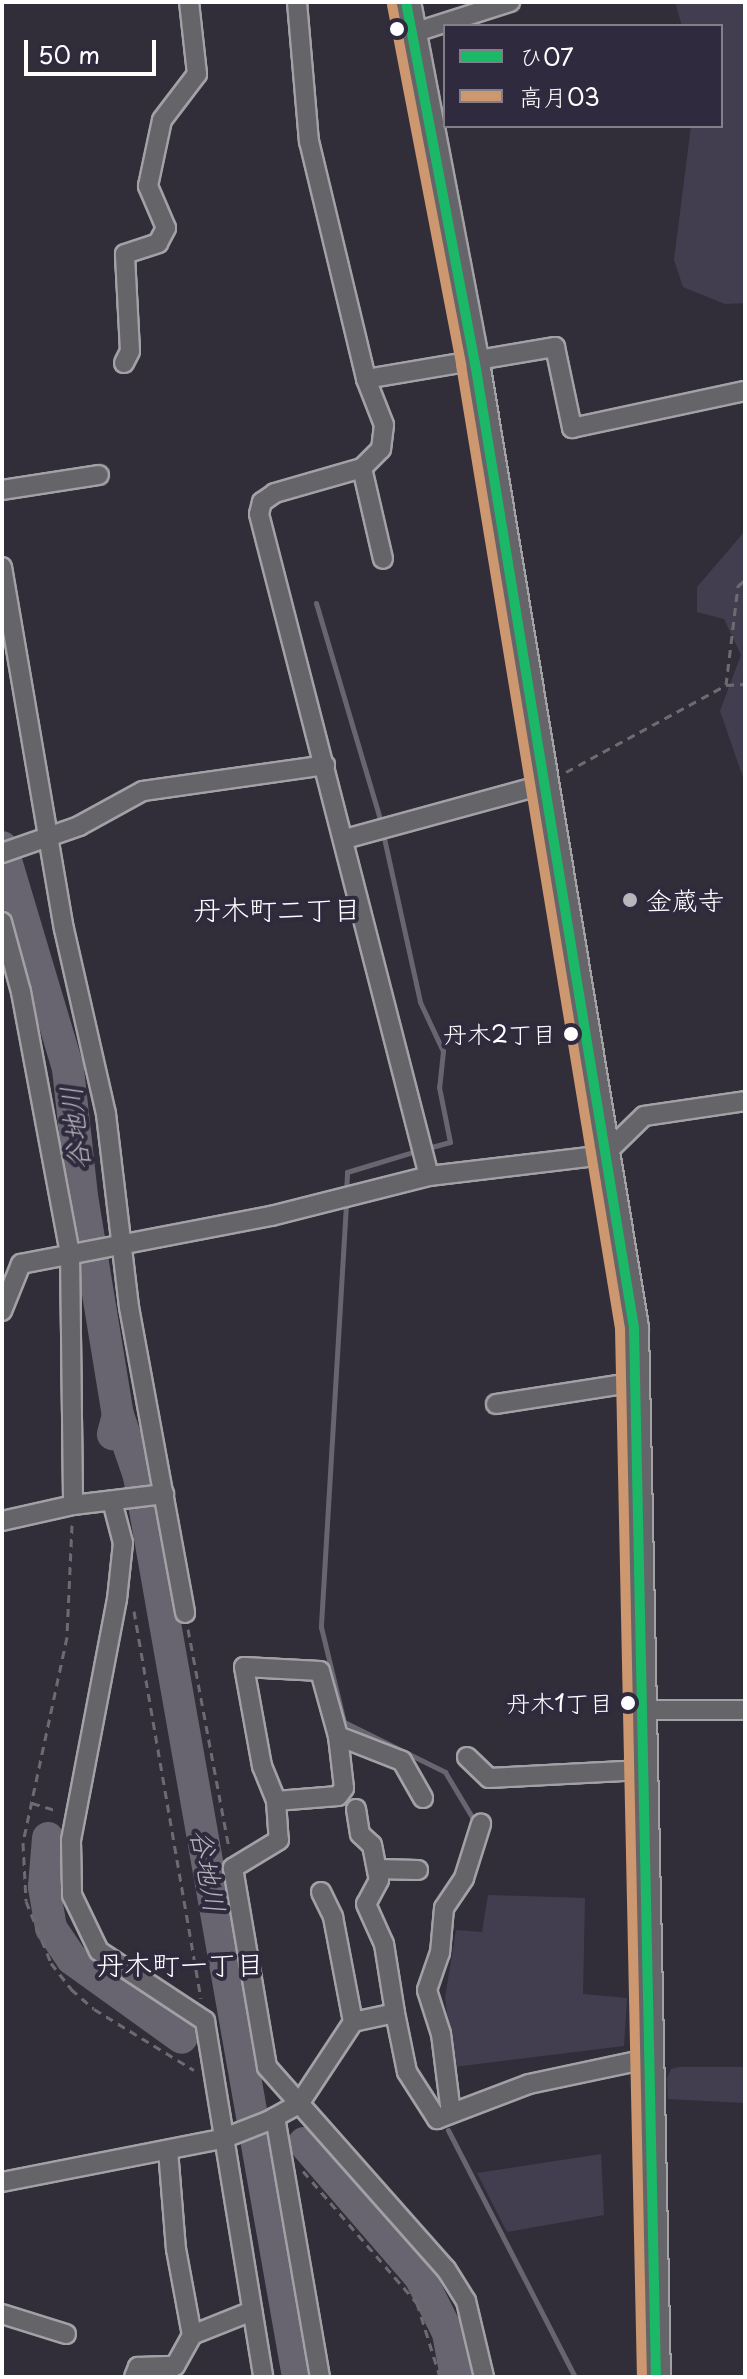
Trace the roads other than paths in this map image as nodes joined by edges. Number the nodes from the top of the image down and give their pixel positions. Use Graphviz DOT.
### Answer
graph roads {
  1 [pos="189,2"];
  2 [pos="297,2"];
  3 [pos="406,2"];
  4 [pos="510,2"];
  5 [pos="413,33"];
  6 [pos="124,363"];
  7 [pos="475,363"];
  8 [pos="366,379"];
  9 [pos="745,391"];
  10 [pos="362,468"];
  11 [pos="99,475"];
  12 [pos="2,490"];
  13 [pos="383,559"];
  14 [pos="2,567"];
  15 [pos="325,765"];
  16 [pos="542,785"];
  17 [pos="48,837"];
  18 [pos="345,839"];
  19 [pos="2,853"];
  20 [pos="2,922"];
  21 [pos="745,1101"];
  22 [pos="604,1155"];
  23 [pos="429,1176"];
  24 [pos="116,1246"];
  25 [pos="73,1253"];
  26 [pos="2,1311"];
  27 [pos="636,1382"];
  28 [pos="496,1404"];
  29 [pos="161,1495"];
  30 [pos="117,1501"];
  31 [pos="73,1505"];
  32 [pos="3,1523"];
  33 [pos="185,1613"];
  34 [pos="642,1710"];
  35 [pos="745,1710"];
  36 [pos="338,1736"];
  37 [pos="467,1757"];
  38 [pos="643,1770"];
  39 [pos="423,1798"];
  40 [pos="276,1801"];
  41 [pos="356,1809"];
  42 [pos="481,1824"];
  43 [pos="377,1869"];
  44 [pos="418,1870"];
  45 [pos="321,1892"];
  46 [pos="395,2013"];
  47 [pos="353,2022"];
  48 [pos="647,2059"];
  49 [pos="299,2104"];
  50 [pos="451,2113"];
  51 [pos="272,2119"];
  52 [pos="227,2137"];
  53 [pos="168,2150"];
  54 [pos="2,2182"];
  55 [pos="8,2309"];
  56 [pos="252,2311"];
  57 [pos="66,2334"];
  58 [pos="192,2335"];
  59 [pos="134,2377"];
  60 [pos="263,2377"];
  61 [pos="320,2377"];
  62 [pos="484,2377"];
  63 [pos="656,2377"];
  1 -- 6 [label="street"];
  2 -- 8 [label="street"];
  3 -- 5 [label="highway"];
  4 -- 5 [label="street"];
  5 -- 7 [label="highway"];
  7 -- 8 [label="street"];
  7 -- 9 [label="street"];
  7 -- 16 [label="highway"];
  8 -- 10 [label="street"];
  10 -- 13 [label="street"];
  10 -- 15 [label="street"];
  11 -- 12 [label="street"];
  14 -- 17 [label="street"];
  15 -- 17 [label="street"];
  15 -- 18 [label="street"];
  16 -- 18 [label="street"];
  16 -- 22 [label="highway"];
  17 -- 19 [label="street"];
  17 -- 24 [label="street"];
  18 -- 23 [label="street"];
  20 -- 25 [label="street"];
  21 -- 22 [label="street"];
  22 -- 23 [label="street"];
  22 -- 27 [label="highway"];
  23 -- 24 [label="street"];
  24 -- 25 [label="street"];
  24 -- 29 [label="street"];
  25 -- 26 [label="street"];
  25 -- 31 [label="street"];
  27 -- 28 [label="street"];
  27 -- 34 [label="highway"];
  29 -- 30 [label="street"];
  29 -- 33 [label="street"];
  30 -- 31 [label="street"];
  30 -- 52 [label="street"];
  31 -- 32 [label="street"];
  34 -- 35 [label="street"];
  34 -- 38 [label="highway"];
  36 -- 39 [label="street"];
  36 -- 40 [label="street"];
  36 -- 40 [label="street"];
  37 -- 38 [label="street"];
  38 -- 48 [label="highway"];
  40 -- 49 [label="street"];
  41 -- 43 [label="street"];
  42 -- 50 [label="street"];
  43 -- 44 [label="street"];
  43 -- 46 [label="street"];
  45 -- 47 [label="street"];
  46 -- 47 [label="street"];
  46 -- 50 [label="street"];
  47 -- 49 [label="street"];
  48 -- 50 [label="street"];
  48 -- 63 [label="highway"];
  49 -- 51 [label="street"];
  49 -- 62 [label="street"];
  51 -- 52 [label="street"];
  51 -- 61 [label="street"];
  52 -- 53 [label="street"];
  52 -- 56 [label="street"];
  53 -- 54 [label="street"];
  53 -- 58 [label="street"];
  55 -- 57 [label="street"];
  56 -- 58 [label="street"];
  56 -- 60 [label="street"];
  58 -- 59 [label="street"];
}
